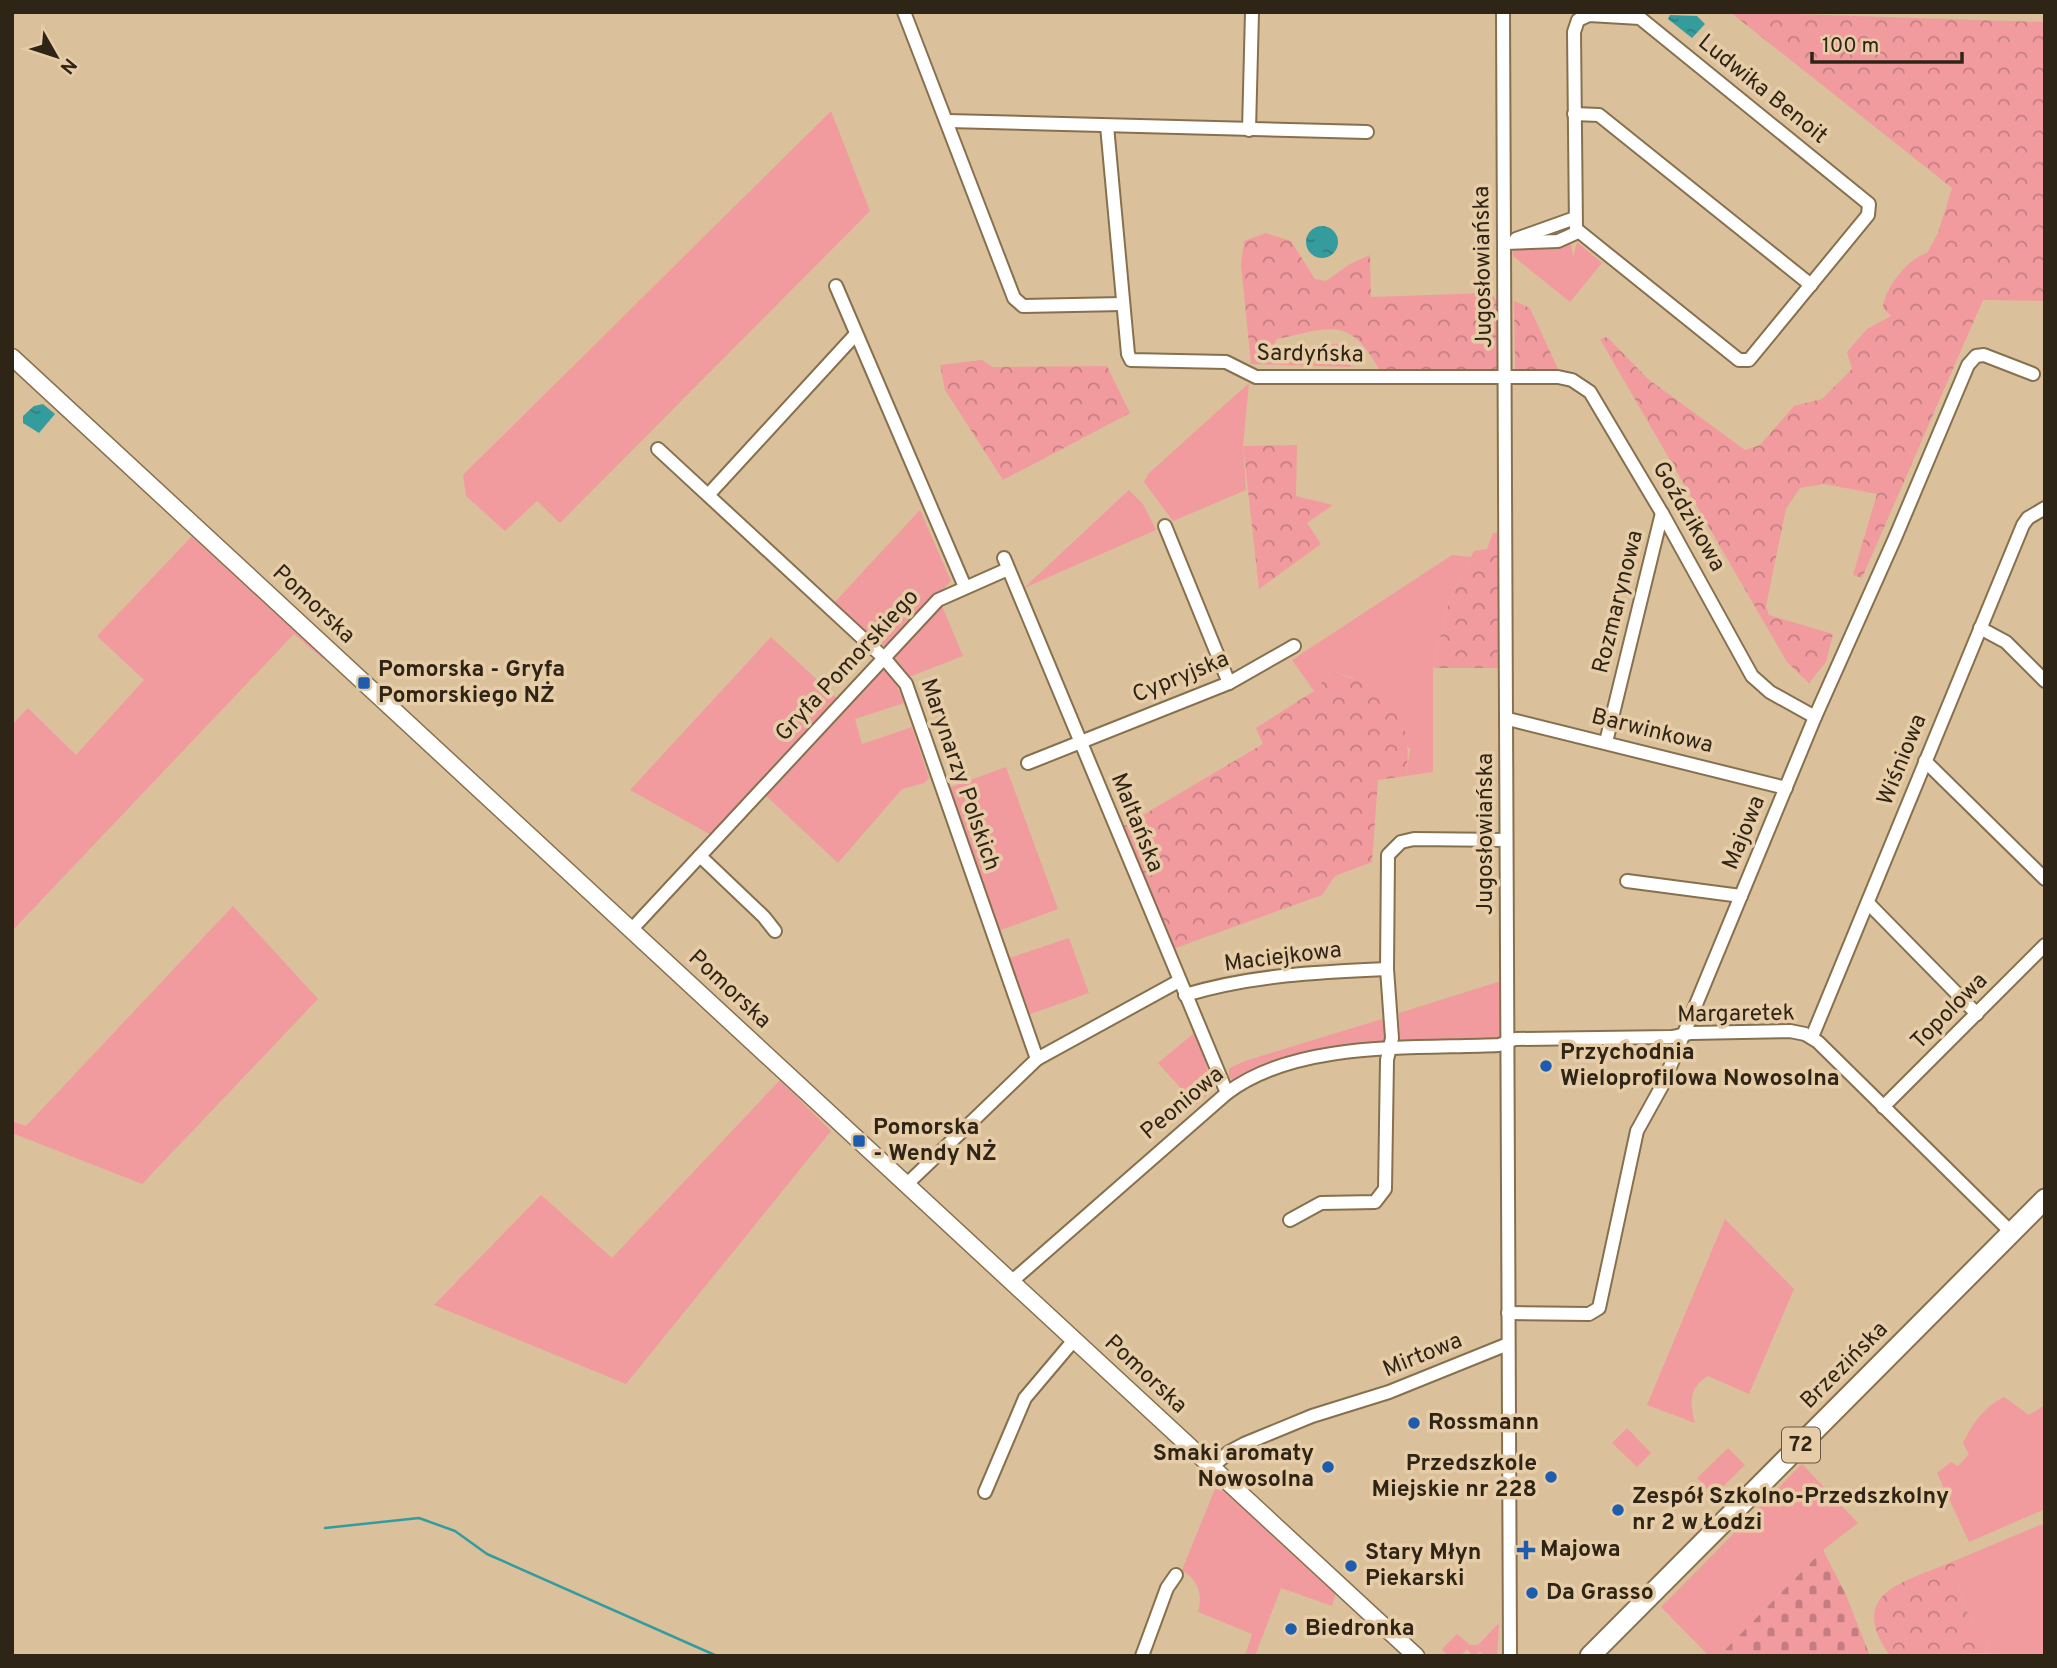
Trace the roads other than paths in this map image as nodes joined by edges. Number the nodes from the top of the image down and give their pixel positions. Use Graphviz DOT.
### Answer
graph roads {
  1 [pos="904,12"];
  2 [pos="1252,12"];
  3 [pos="1503,12"];
  4 [pos="1574,114"];
  5 [pos="948,121"];
  6 [pos="1107,126"];
  7 [pos="1249,130"];
  8 [pos="1367,132"];
  9 [pos="1575,218"];
  10 [pos="1578,232"];
  11 [pos="1505,243"];
  12 [pos="1811,285"];
  13 [pos="836,286"];
  14 [pos="1123,304"];
  15 [pos="856,334"];
  16 [pos="12,357"];
  17 [pos="2033,374"];
  18 [pos="1506,377"];
  19 [pos="658,449"];
  20 [pos="709,494"];
  21 [pos="2045,508"];
  22 [pos="1662,513"];
  23 [pos="1165,526"];
  24 [pos="965,587"];
  25 [pos="1980,628"];
  26 [pos="1294,646"];
  27 [pos="884,658"];
  28 [pos="2045,681"];
  29 [pos="1229,683"];
  30 [pos="1815,718"];
  31 [pos="1508,719"];
  32 [pos="1080,741"];
  33 [pos="1606,742"];
  34 [pos="1925,761"];
  35 [pos="1028,763"];
  36 [pos="1786,788"];
  37 [pos="1506,840"];
  38 [pos="700,856"];
  39 [pos="2045,878"];
  40 [pos="1627,881"];
  41 [pos="1741,896"];
  42 [pos="1868,902"];
  43 [pos="631,930"];
  44 [pos="775,931"];
  45 [pos="2045,945"];
  46 [pos="1387,969"];
  47 [pos="1179,981"];
  48 [pos="1185,995"];
  49 [pos="1977,1014"];
  50 [pos="1684,1034"];
  51 [pos="1812,1037"];
  52 [pos="1507,1042"];
  53 [pos="1389,1051"];
  54 [pos="1037,1059"];
  55 [pos="1227,1093"];
  56 [pos="1884,1107"];
  57 [pos="906,1185"];
  58 [pos="2045,1199"];
  59 [pos="1290,1220"];
  60 [pos="2012,1233"];
  61 [pos="1011,1282"];
  62 [pos="1508,1313"];
  63 [pos="1074,1340"];
  64 [pos="1508,1344"];
  65 [pos="1212,1467"];
  66 [pos="985,1492"];
  67 [pos="1175,1576"];
  68 [pos="1142,1656"];
  69 [pos="1416,1656"];
  70 [pos="1510,1656"];
  71 [pos="1590,1656"];
  1 -- 5 [label="street"];
  2 -- 7 [label="street"];
  3 -- 11 [label="street, Jugosłowiańska"];
  4 -- 9 [label="street, Ludwika Benoit"];
  4 -- 12 [label="street"];
  4 -- 12 [label="street, Ludwika Benoit"];
  5 -- 6 [label="street"];
  5 -- 14 [label="street"];
  6 -- 7 [label="street"];
  6 -- 14 [label="street, Sardyńska"];
  7 -- 8 [label="street"];
  9 -- 10 [label="street, Ludwika Benoit"];
  9 -- 11 [label="street"];
  10 -- 11 [label="street"];
  10 -- 12 [label="street, Ludwika Benoit"];
  11 -- 18 [label="street, Jugosłowiańska"];
  13 -- 15 [label="street"];
  14 -- 18 [label="street, Sardyńska"];
  15 -- 20 [label="street"];
  15 -- 24 [label="street"];
  16 -- 43 [label="street, Pomorska"];
  17 -- 30 [label="street, Majowa"];
  18 -- 22 [label="street, Goździkowa"];
  18 -- 31 [label="street, Jugosłowiańska"];
  19 -- 20 [label="street, Marynarzy Polskich"];
  20 -- 27 [label="street, Marynarzy Polskich"];
  21 -- 25 [label="street, Wiśniowa"];
  22 -- 30 [label="street, Goździkowa"];
  22 -- 33 [label="street, Rozmarynowa"];
  23 -- 29 [label="street"];
  24 -- 27 [label="street, Gryfa Pomorskiego"];
  24 -- 32 [label="street, Maltańska"];
  25 -- 28 [label="street"];
  25 -- 34 [label="street, Wiśniowa"];
  26 -- 29 [label="street, Cypryjska"];
  27 -- 38 [label="street, Gryfa Pomorskiego"];
  27 -- 54 [label="street, Marynarzy Polskich"];
  29 -- 32 [label="street, Cypryjska"];
  30 -- 36 [label="street, Majowa"];
  31 -- 33 [label="street, Barwinkowa"];
  31 -- 37 [label="street, Jugosłowiańska"];
  32 -- 35 [label="street, Cypryjska"];
  32 -- 47 [label="street, Maltańska"];
  33 -- 36 [label="street, Barwinkowa"];
  34 -- 39 [label="street"];
  34 -- 42 [label="street, Wiśniowa"];
  36 -- 41 [label="street, Majowa"];
  37 -- 46 [label="street"];
  37 -- 52 [label="street, Jugosłowiańska"];
  38 -- 43 [label="street, Gryfa Pomorskiego"];
  38 -- 44 [label="street"];
  40 -- 41 [label="street"];
  41 -- 50 [label="street, Majowa"];
  42 -- 49 [label="street"];
  42 -- 51 [label="street, Wiśniowa"];
  43 -- 57 [label="street, Pomorska"];
  45 -- 49 [label="street, Topolowa"];
  46 -- 48 [label="street, Maciejkowa"];
  46 -- 53 [label="street"];
  47 -- 48 [label="street, Maltańska"];
  47 -- 54 [label="street"];
  48 -- 55 [label="street, Maltańska"];
  49 -- 56 [label="street, Topolowa"];
  50 -- 51 [label="street, Margaretek"];
  50 -- 52 [label="street, Margaretek"];
  50 -- 62 [label="street, Majowa"];
  51 -- 56 [label="street, Margaretek"];
  52 -- 53 [label="street, Peoniowa"];
  52 -- 62 [label="street, Jugosłowiańska"];
  53 -- 55 [label="street, Peoniowa"];
  53 -- 59 [label="street"];
  54 -- 57 [label="street"];
  55 -- 61 [label="street, Peoniowa"];
  56 -- 60 [label="street, Margaretek"];
  57 -- 61 [label="street, Pomorska"];
  58 -- 60 [label="main road, Brzezińska / 72"];
  60 -- 71 [label="main road, Brzezińska / 72"];
  61 -- 63 [label="street, Pomorska"];
  62 -- 64 [label="street, Jugosłowiańska"];
  63 -- 65 [label="street, Pomorska"];
  63 -- 66 [label="street"];
  64 -- 65 [label="street, Mirtowa"];
  64 -- 70 [label="street, Jugosłowiańska"];
  65 -- 69 [label="street, Pomorska"];
  67 -- 68 [label="street"];
}
